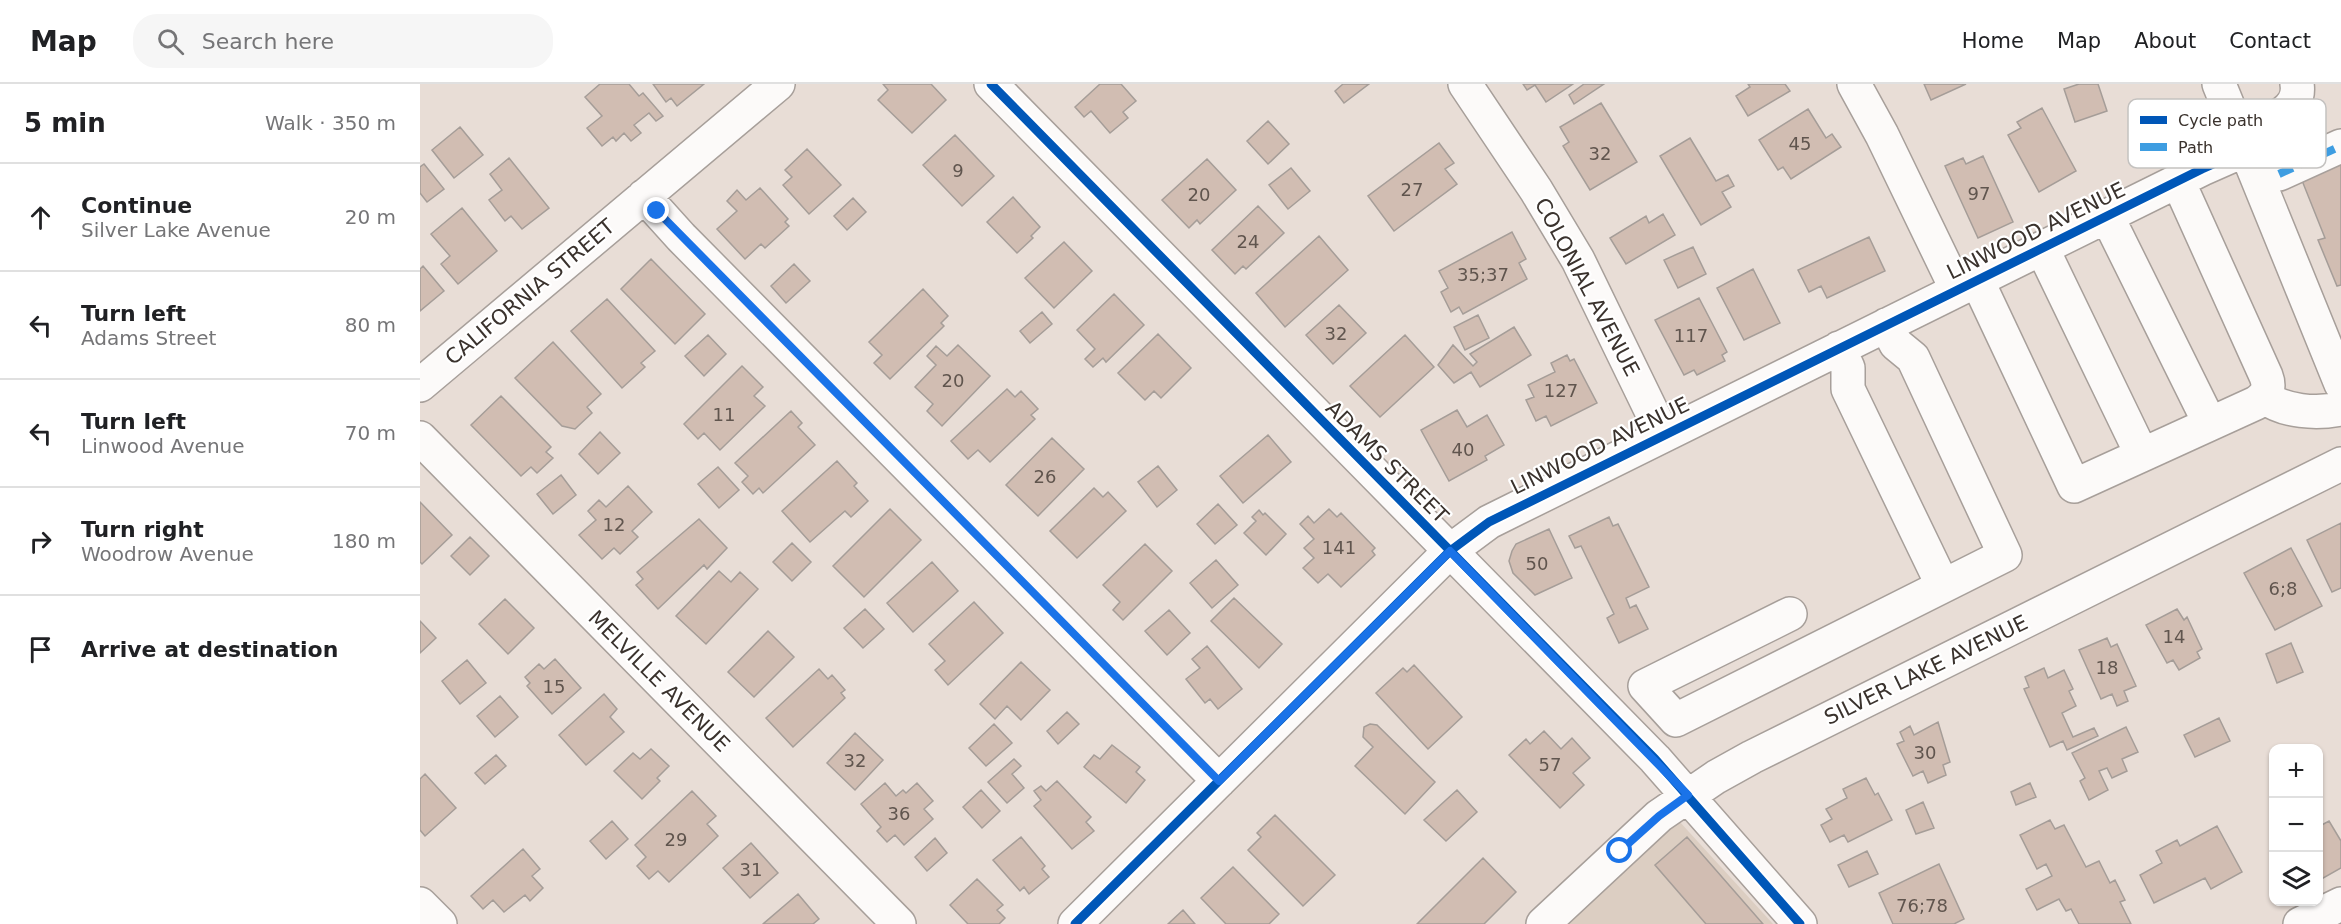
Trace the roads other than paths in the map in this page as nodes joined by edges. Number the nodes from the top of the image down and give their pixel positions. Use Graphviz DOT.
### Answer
graph roads {
  1 [pos="777,84"];
  2 [pos="991,84"];
  3 [pos="1465,84"];
  4 [pos="1854,84"];
  5 [pos="2219,84"];
  6 [pos="2225,99"];
  7 [pos="2341,146"];
  8 [pos="2326,153"];
  9 [pos="2199,168"];
  10 [pos="2253,168"];
  11 [pos="2292,168"];
  12 [pos="2279,174"];
  13 [pos="2178,181"];
  14 [pos="644,196"];
  15 [pos="2107,216"];
  16 [pos="2042,248"];
  17 [pos="1967,285"];
  18 [pos="1886,325"];
  19 [pos="1839,348"];
  20 [pos="2341,384"];
  21 [pos="420,385"];
  22 [pos="2264,396"];
  23 [pos="2341,409"];
  24 [pos="2210,424"];
  25 [pos="1663,435"];
  26 [pos="420,438"];
  27 [pos="2142,455"];
  28 [pos="2341,465"];
  29 [pos="1450,551"];
  30 [pos="1944,586"];
  31 [pos="1790,614"];
  32 [pos="1219,781"];
  33 [pos="1688,795"];
  34 [pos="420,904"];
  35 [pos="2341,904"];
  36 [pos="440,924"];
  37 [pos="899,924"];
  38 [pos="1075,924"];
  39 [pos="1543,924"];
  40 [pos="1800,924"];
  41 [pos="2300,924"];
  1 -- 14 [label="street, CALIFORNIA STREET"];
  2 -- 29 [label="street, ADAMS STREET"];
  3 -- 25 [label="street, COLONIAL AVENUE"];
  4 -- 17 [label="street"];
  5 -- 6 [label="street"];
  7 -- 8 [label="street"];
  9 -- 13 [label="street, LINWOOD AVENUE"];
  10 -- 20 [label="street"];
  11 -- 12 [label="street"];
  13 -- 15 [label="street, LINWOOD AVENUE"];
  13 -- 22 [label="street"];
  14 -- 21 [label="street, CALIFORNIA STREET"];
  14 -- 32 [label="street"];
  15 -- 16 [label="street, LINWOOD AVENUE"];
  15 -- 24 [label="street"];
  16 -- 17 [label="street, LINWOOD AVENUE"];
  16 -- 27 [label="street"];
  17 -- 18 [label="street, LINWOOD AVENUE"];
  17 -- 27 [label="street"];
  18 -- 19 [label="street, LINWOOD AVENUE"];
  18 -- 30 [label="street"];
  19 -- 25 [label="street, LINWOOD AVENUE"];
  19 -- 30 [label="street"];
  22 -- 23 [label="street"];
  22 -- 24 [label="street"];
  24 -- 27 [label="street"];
  25 -- 29 [label="street, LINWOOD AVENUE"];
  26 -- 37 [label="street, MELVILLE AVENUE"];
  28 -- 33 [label="street, SILVER LAKE AVENUE"];
  29 -- 32 [label="street, LINWOOD AVENUE"];
  29 -- 33 [label="street, ADAMS STREET"];
  30 -- 31 [label="street"];
  32 -- 38 [label="street, LINWOOD AVENUE"];
  33 -- 39 [label="street, SILVER LAKE AVENUE"];
  33 -- 40 [label="street, ADAMS STREET"];
  34 -- 36 [label="street"];
  35 -- 41 [label="street"];
}
